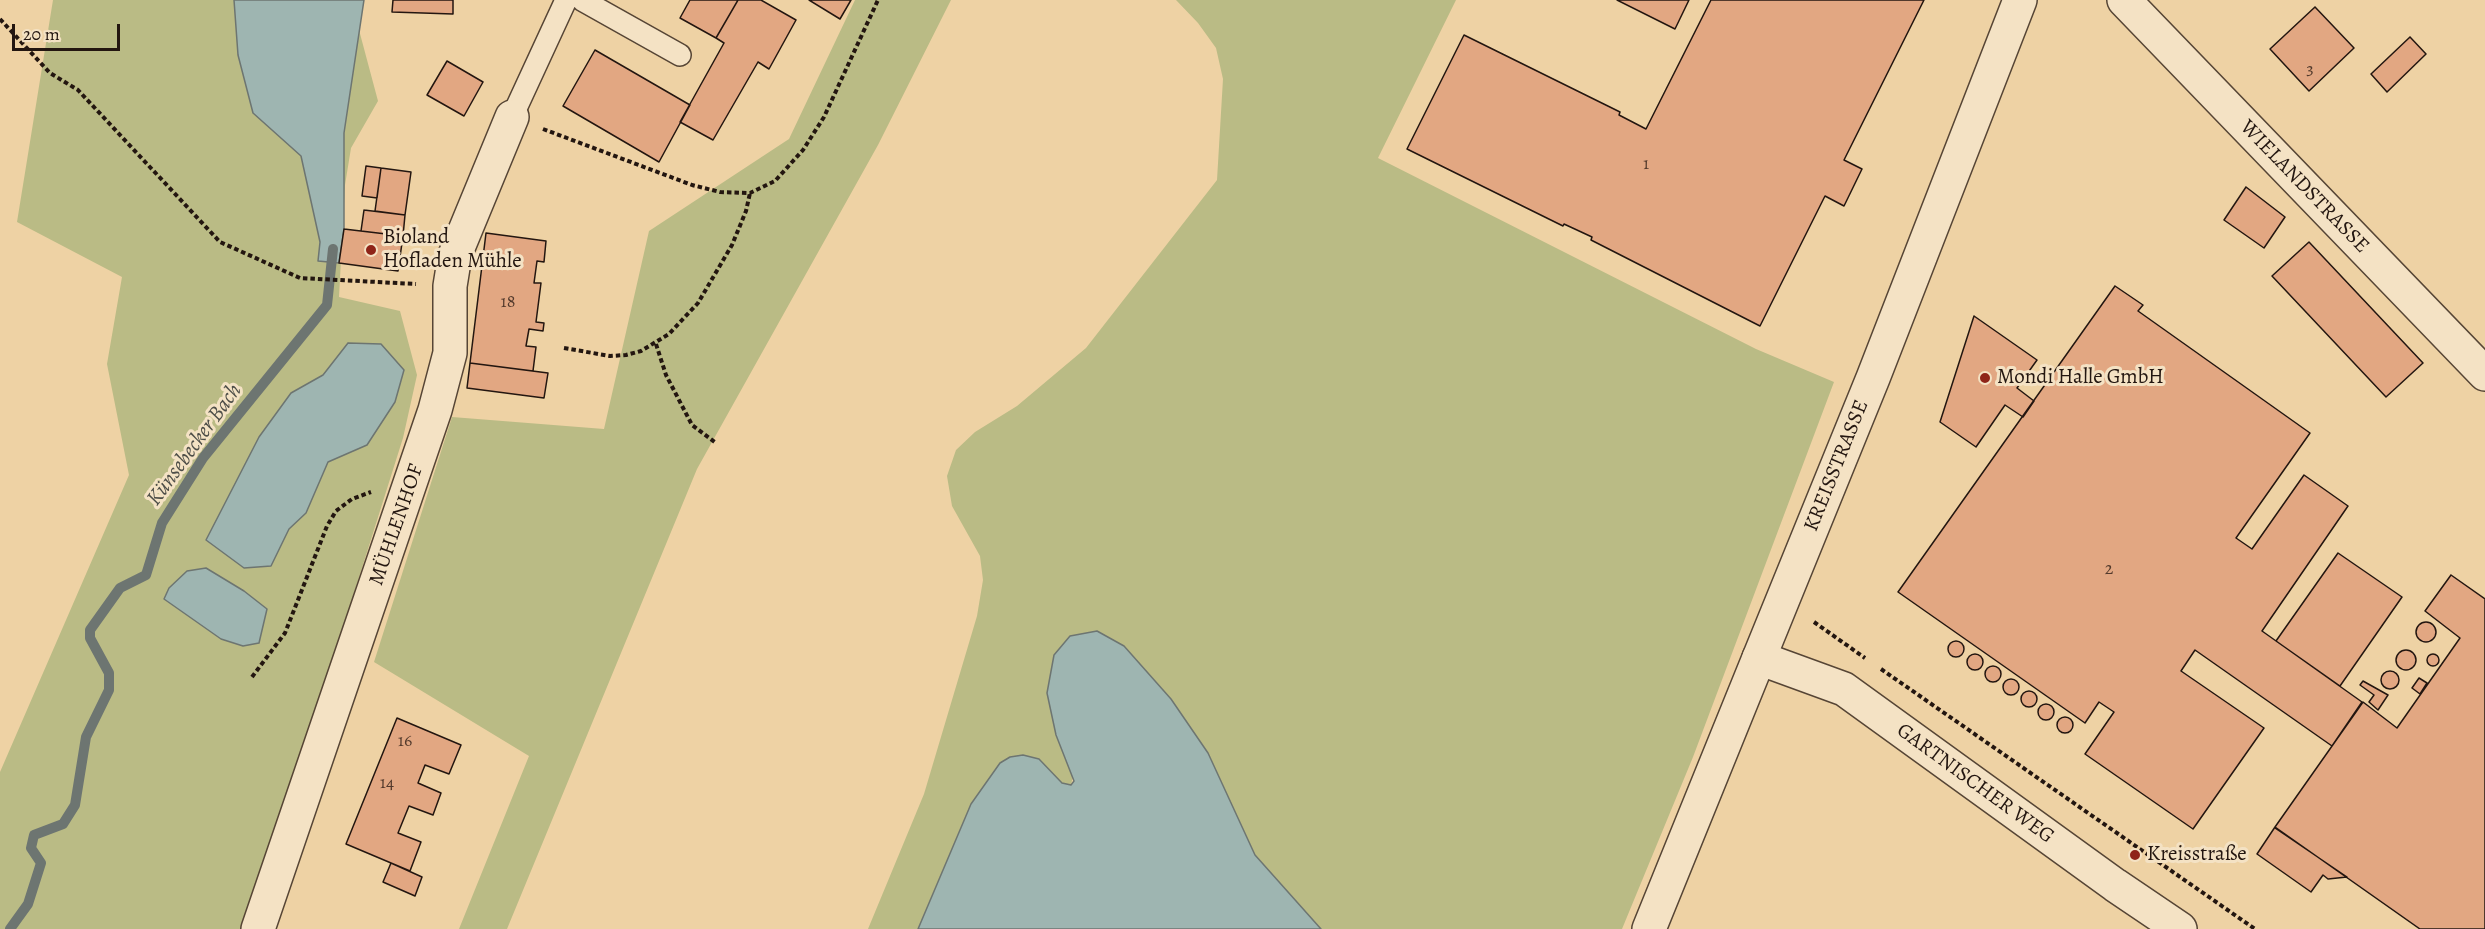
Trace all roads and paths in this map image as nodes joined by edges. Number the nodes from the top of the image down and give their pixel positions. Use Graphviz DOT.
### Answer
graph roads {
  1 [pos="566,0"];
  2 [pos="582,0"];
  3 [pos="878,0"];
  4 [pos="2020,0"];
  5 [pos="2124,0"];
  6 [pos="0,19"];
  7 [pos="680,55"];
  8 [pos="512,117"];
  9 [pos="750,193"];
  10 [pos="450,286"];
  11 [pos="656,344"];
  12 [pos="564,348"];
  13 [pos="2485,374"];
  14 [pos="716,443"];
  15 [pos="407,498"];
  16 [pos="1814,622"];
  17 [pos="1760,658"];
  18 [pos="252,677"];
  19 [pos="258,929"];
  20 [pos="1649,929"];
  21 [pos="2180,929"];
  22 [pos="2255,929"];
  1 -- 8 [label="lane"];
  2 -- 7 [label="lane"];
  3 -- 9 [label="path"];
  4 -- 17 [label="street, KREISSTRASSE"];
  5 -- 13 [label="street, WIELANDSTRASSE"];
  6 -- 10 [label="path"];
  8 -- 9 [label="path"];
  8 -- 10 [label="street, MÜHLENHOF"];
  9 -- 11 [label="path"];
  10 -- 15 [label="street, MÜHLENHOF"];
  11 -- 12 [label="path"];
  11 -- 14 [label="path"];
  15 -- 18 [label="path"];
  15 -- 19 [label="street, MÜHLENHOF"];
  16 -- 22 [label="path"];
  17 -- 20 [label="street, KREISSTRASSE"];
  17 -- 21 [label="street, GARTNISCHER WEG"];
}
